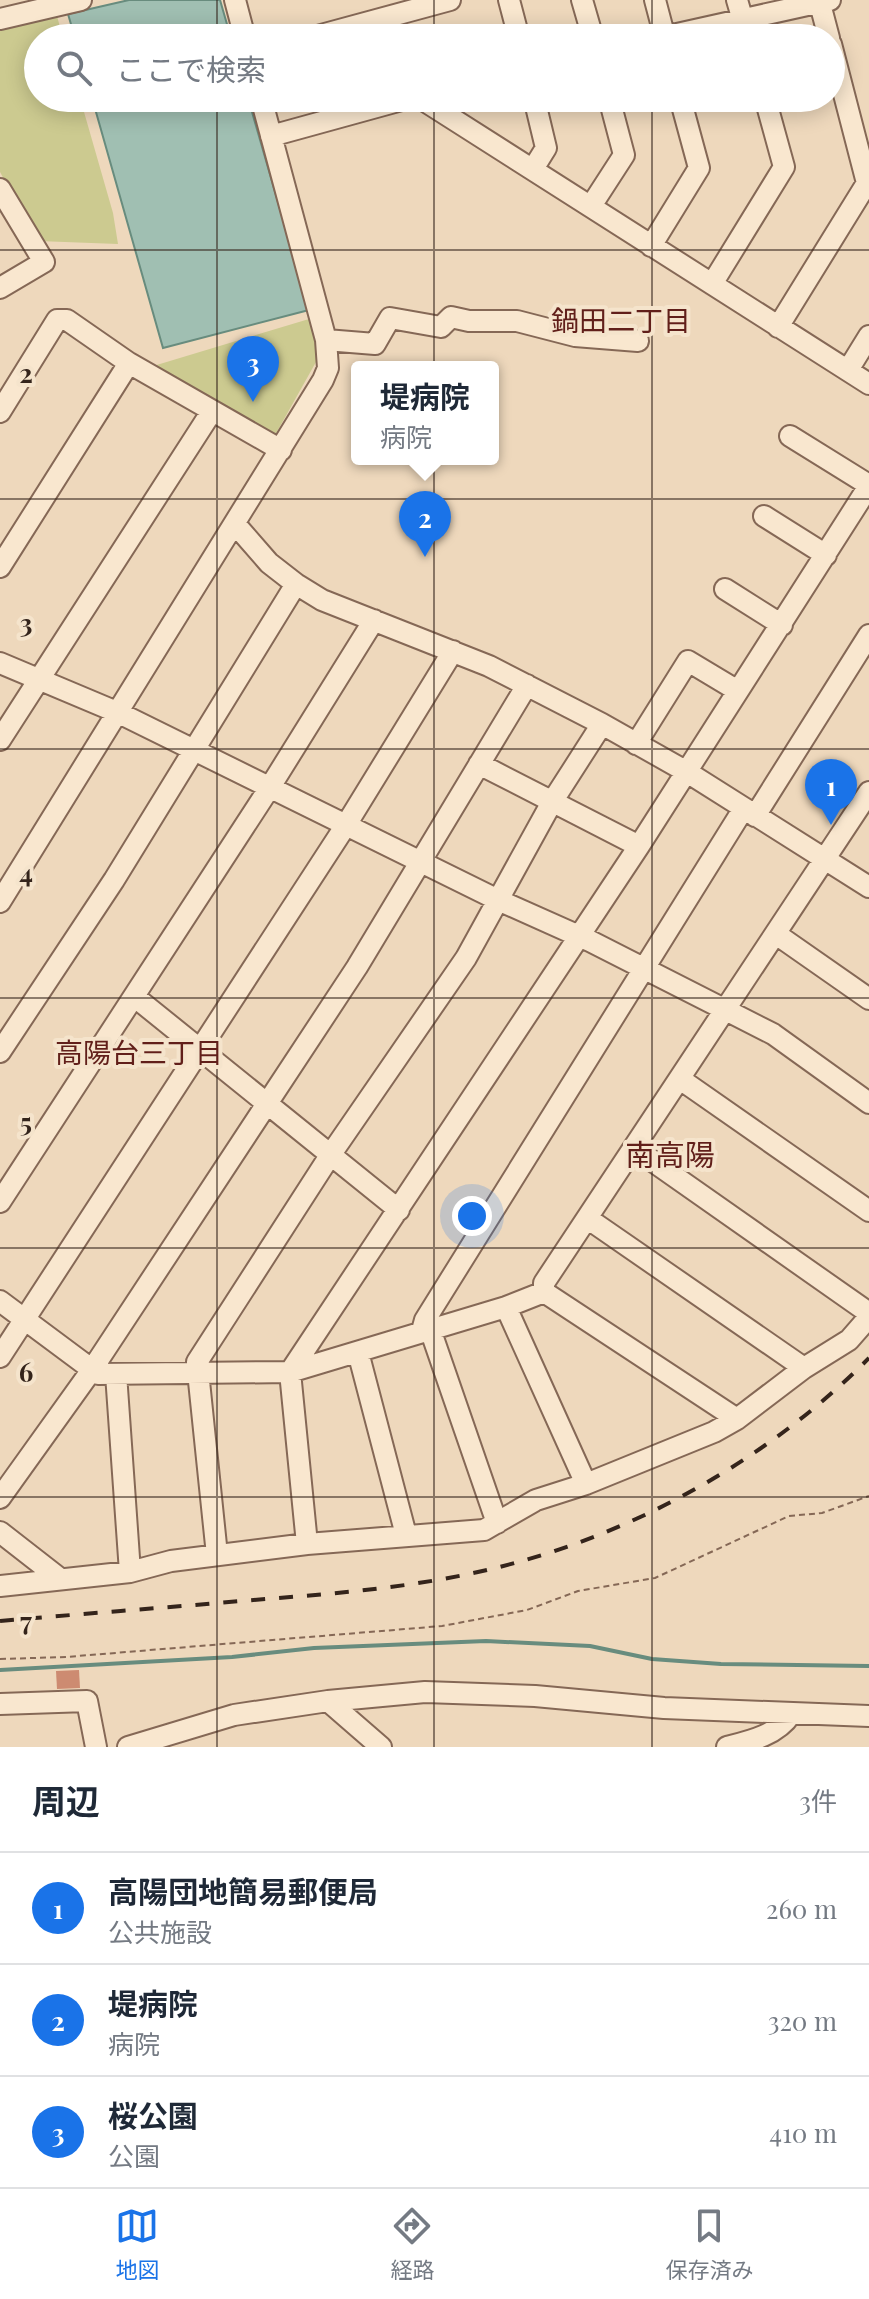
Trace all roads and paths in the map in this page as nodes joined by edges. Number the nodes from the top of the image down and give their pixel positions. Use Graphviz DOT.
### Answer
graph roads {
  1 [pos="81,0"];
  2 [pos="235,0"];
  3 [pos="450,0"];
  4 [pos="509,0"];
  5 [pos="582,0"];
  6 [pos="655,0"];
  7 [pos="823,1"];
  8 [pos="0,19"];
  9 [pos="742,19"];
  10 [pos="241,24"];
  11 [pos="362,24"];
  12 [pos="515,24"];
  13 [pos="589,24"];
  14 [pos="660,24"];
  15 [pos="721,24"];
  16 [pos="827,24"];
  17 [pos="845,93"];
  18 [pos="265,112"];
  19 [pos="358,112"];
  20 [pos="442,112"];
  21 [pos="537,112"];
  22 [pos="613,112"];
  23 [pos="684,112"];
  24 [pos="769,112"];
  25 [pos="271,136"];
  26 [pos="533,169"];
  27 [pos="867,169"];
  28 [pos="0,189"];
  29 [pos="591,206"];
  30 [pos="651,246"];
  31 [pos="712,284"];
  32 [pos="0,288"];
  33 [pos="778,327"];
  34 [pos="869,336"];
  35 [pos="326,340"];
  36 [pos="638,341"];
  37 [pos="129,363"];
  38 [pos="848,370"];
  39 [pos="869,384"];
  40 [pos="212,411"];
  41 [pos="0,412"];
  42 [pos="790,436"];
  43 [pos="281,450"];
  44 [pos="869,486"];
  45 [pos="764,516"];
  46 [pos="235,524"];
  47 [pos="826,555"];
  48 [pos="0,567"];
  49 [pos="296,584"];
  50 [pos="725,589"];
  51 [pos="374,620"];
  52 [pos="782,625"];
  53 [pos="869,635"];
  54 [pos="453,651"];
  55 [pos="0,663"];
  56 [pos="40,680"];
  57 [pos="527,685"];
  58 [pos="738,691"];
  59 [pos="119,713"];
  60 [pos="602,724"];
  61 [pos="0,740"];
  62 [pos="636,744"];
  63 [pos="195,750"];
  64 [pos="479,764"];
  65 [pos="687,772"];
  66 [pos="270,787"];
  67 [pos="869,792"];
  68 [pos="552,802"];
  69 [pos="750,812"];
  70 [pos="346,825"];
  71 [pos="639,846"];
  72 [pos="825,860"];
  73 [pos="422,862"];
  74 [pos="869,887"];
  75 [pos="496,899"];
  76 [pos="0,902"];
  77 [pos="776,934"];
  78 [pos="579,938"];
  79 [pos="643,970"];
  80 [pos="135,997"];
  81 [pos="869,999"];
  82 [pos="726,1011"];
  83 [pos="200,1051"];
  84 [pos="0,1052"];
  85 [pos="680,1079"];
  86 [pos="869,1103"];
  87 [pos="265,1104"];
  88 [pos="634,1148"];
  89 [pos="331,1154"];
  90 [pos="0,1202"];
  91 [pos="399,1210"];
  92 [pos="869,1211"];
  93 [pos="587,1218"];
  94 [pos="544,1292"];
  95 [pos="0,1301"];
  96 [pos="506,1307"];
  97 [pos="869,1315"];
  98 [pos="25,1320"];
  99 [pos="426,1330"];
  100 [pos="358,1352"];
  101 [pos="0,1357"];
  102 [pos="804,1368"];
  103 [pos="91,1371"];
  104 [pos="290,1372"];
  105 [pos="198,1373"];
  106 [pos="116,1374"];
  107 [pos="737,1419"];
  108 [pos="586,1484"];
  109 [pos="869,1496"];
  110 [pos="0,1498"];
  111 [pos="497,1523"];
  112 [pos="0,1532"];
  113 [pos="406,1535"];
  114 [pos="307,1544"];
  115 [pos="217,1555"];
  116 [pos="130,1572"];
  117 [pos="59,1578"];
  118 [pos="0,1586"];
  119 [pos="0,1659"];
  120 [pos="328,1701"];
  121 [pos="0,1704"];
  122 [pos="791,1714"];
  123 [pos="869,1716"];
  124 [pos="201,1725"];
  125 [pos="96,1747"];
  126 [pos="128,1747"];
  127 [pos="195,1747"];
  128 [pos="381,1747"];
  129 [pos="727,1747"];
  1 -- 8 [label="street"];
  2 -- 10 [label="street"];
  3 -- 11 [label="street"];
  4 -- 12 [label="street"];
  5 -- 13 [label="street"];
  6 -- 14 [label="street"];
  7 -- 9 [label="street"];
  7 -- 16 [label="street"];
  9 -- 15 [label="street"];
  17 -- 27 [label="street"];
  18 -- 25 [label="street"];
  19 -- 25 [label="street"];
  20 -- 26 [label="street"];
  21 -- 26 [label="street"];
  22 -- 29 [label="street"];
  23 -- 30 [label="street"];
  24 -- 31 [label="street"];
  25 -- 35 [label="street"];
  26 -- 29 [label="street"];
  27 -- 33 [label="street"];
  28 -- 32 [label="street"];
  29 -- 30 [label="street"];
  30 -- 31 [label="street"];
  31 -- 33 [label="street"];
  33 -- 38 [label="street"];
  34 -- 38 [label="street"];
  35 -- 36 [label="street"];
  35 -- 43 [label="street"];
  37 -- 40 [label="street"];
  37 -- 41 [label="street"];
  37 -- 48 [label="street"];
  38 -- 39 [label="street"];
  40 -- 43 [label="street"];
  40 -- 56 [label="street"];
  42 -- 44 [label="street"];
  43 -- 46 [label="street"];
  44 -- 47 [label="street"];
  45 -- 47 [label="street"];
  46 -- 49 [label="street"];
  46 -- 59 [label="street"];
  47 -- 52 [label="street"];
  49 -- 51 [label="street"];
  49 -- 63 [label="street"];
  50 -- 52 [label="street"];
  51 -- 54 [label="street"];
  51 -- 66 [label="street"];
  52 -- 58 [label="street"];
  53 -- 69 [label="street"];
  54 -- 57 [label="street"];
  54 -- 70 [label="street"];
  55 -- 56 [label="street"];
  56 -- 59 [label="street"];
  56 -- 61 [label="street"];
  57 -- 60 [label="street"];
  57 -- 64 [label="street"];
  58 -- 62 [label="street"];
  58 -- 65 [label="street"];
  59 -- 63 [label="street"];
  59 -- 76 [label="street"];
  60 -- 62 [label="street"];
  60 -- 68 [label="street"];
  62 -- 65 [label="street"];
  63 -- 66 [label="street"];
  63 -- 84 [label="street"];
  64 -- 68 [label="street"];
  64 -- 73 [label="street"];
  65 -- 69 [label="street"];
  65 -- 71 [label="street"];
  66 -- 70 [label="street"];
  66 -- 80 [label="street"];
  67 -- 72 [label="street"];
  68 -- 71 [label="street"];
  68 -- 75 [label="street"];
  69 -- 72 [label="street"];
  69 -- 79 [label="street"];
  70 -- 73 [label="street"];
  70 -- 83 [label="street"];
  71 -- 78 [label="street"];
  72 -- 74 [label="street"];
  72 -- 77 [label="street"];
  73 -- 75 [label="street"];
  73 -- 87 [label="street"];
  75 -- 78 [label="street"];
  75 -- 89 [label="street"];
  77 -- 81 [label="street"];
  77 -- 82 [label="street"];
  78 -- 79 [label="street"];
  78 -- 91 [label="street"];
  79 -- 82 [label="street"];
  79 -- 99 [label="street"];
  80 -- 83 [label="street"];
  80 -- 90 [label="street"];
  82 -- 85 [label="street"];
  82 -- 86 [label="street"];
  83 -- 87 [label="street"];
  83 -- 98 [label="street"];
  85 -- 88 [label="street"];
  85 -- 92 [label="street"];
  87 -- 89 [label="street"];
  87 -- 103 [label="street"];
  88 -- 93 [label="street"];
  88 -- 97 [label="street"];
  89 -- 91 [label="street"];
  89 -- 105 [label="street"];
  91 -- 104 [label="street"];
  93 -- 94 [label="street"];
  93 -- 102 [label="street"];
  94 -- 96 [label="street"];
  94 -- 107 [label="street"];
  95 -- 98 [label="street"];
  96 -- 99 [label="street"];
  96 -- 108 [label="street"];
  97 -- 102 [label="street"];
  98 -- 101 [label="street"];
  98 -- 103 [label="street"];
  99 -- 100 [label="street"];
  99 -- 111 [label="street"];
  100 -- 104 [label="street"];
  100 -- 113 [label="street"];
  102 -- 107 [label="street"];
  103 -- 106 [label="street"];
  103 -- 110 [label="street"];
  104 -- 105 [label="street"];
  104 -- 114 [label="street"];
  105 -- 106 [label="street"];
  105 -- 115 [label="street"];
  106 -- 116 [label="street"];
  107 -- 108 [label="street"];
  108 -- 111 [label="street"];
  109 -- 119 [label="path"];
  111 -- 113 [label="street"];
  112 -- 117 [label="street"];
  113 -- 114 [label="street"];
  114 -- 115 [label="street"];
  115 -- 116 [label="street"];
  116 -- 117 [label="street"];
  117 -- 118 [label="street"];
  120 -- 122 [label="street"];
  120 -- 124 [label="street"];
  120 -- 128 [label="street"];
  121 -- 125 [label="street"];
  122 -- 123 [label="street"];
  122 -- 129 [label="street"];
  124 -- 126 [label="street"];
  124 -- 127 [label="street"];
}
